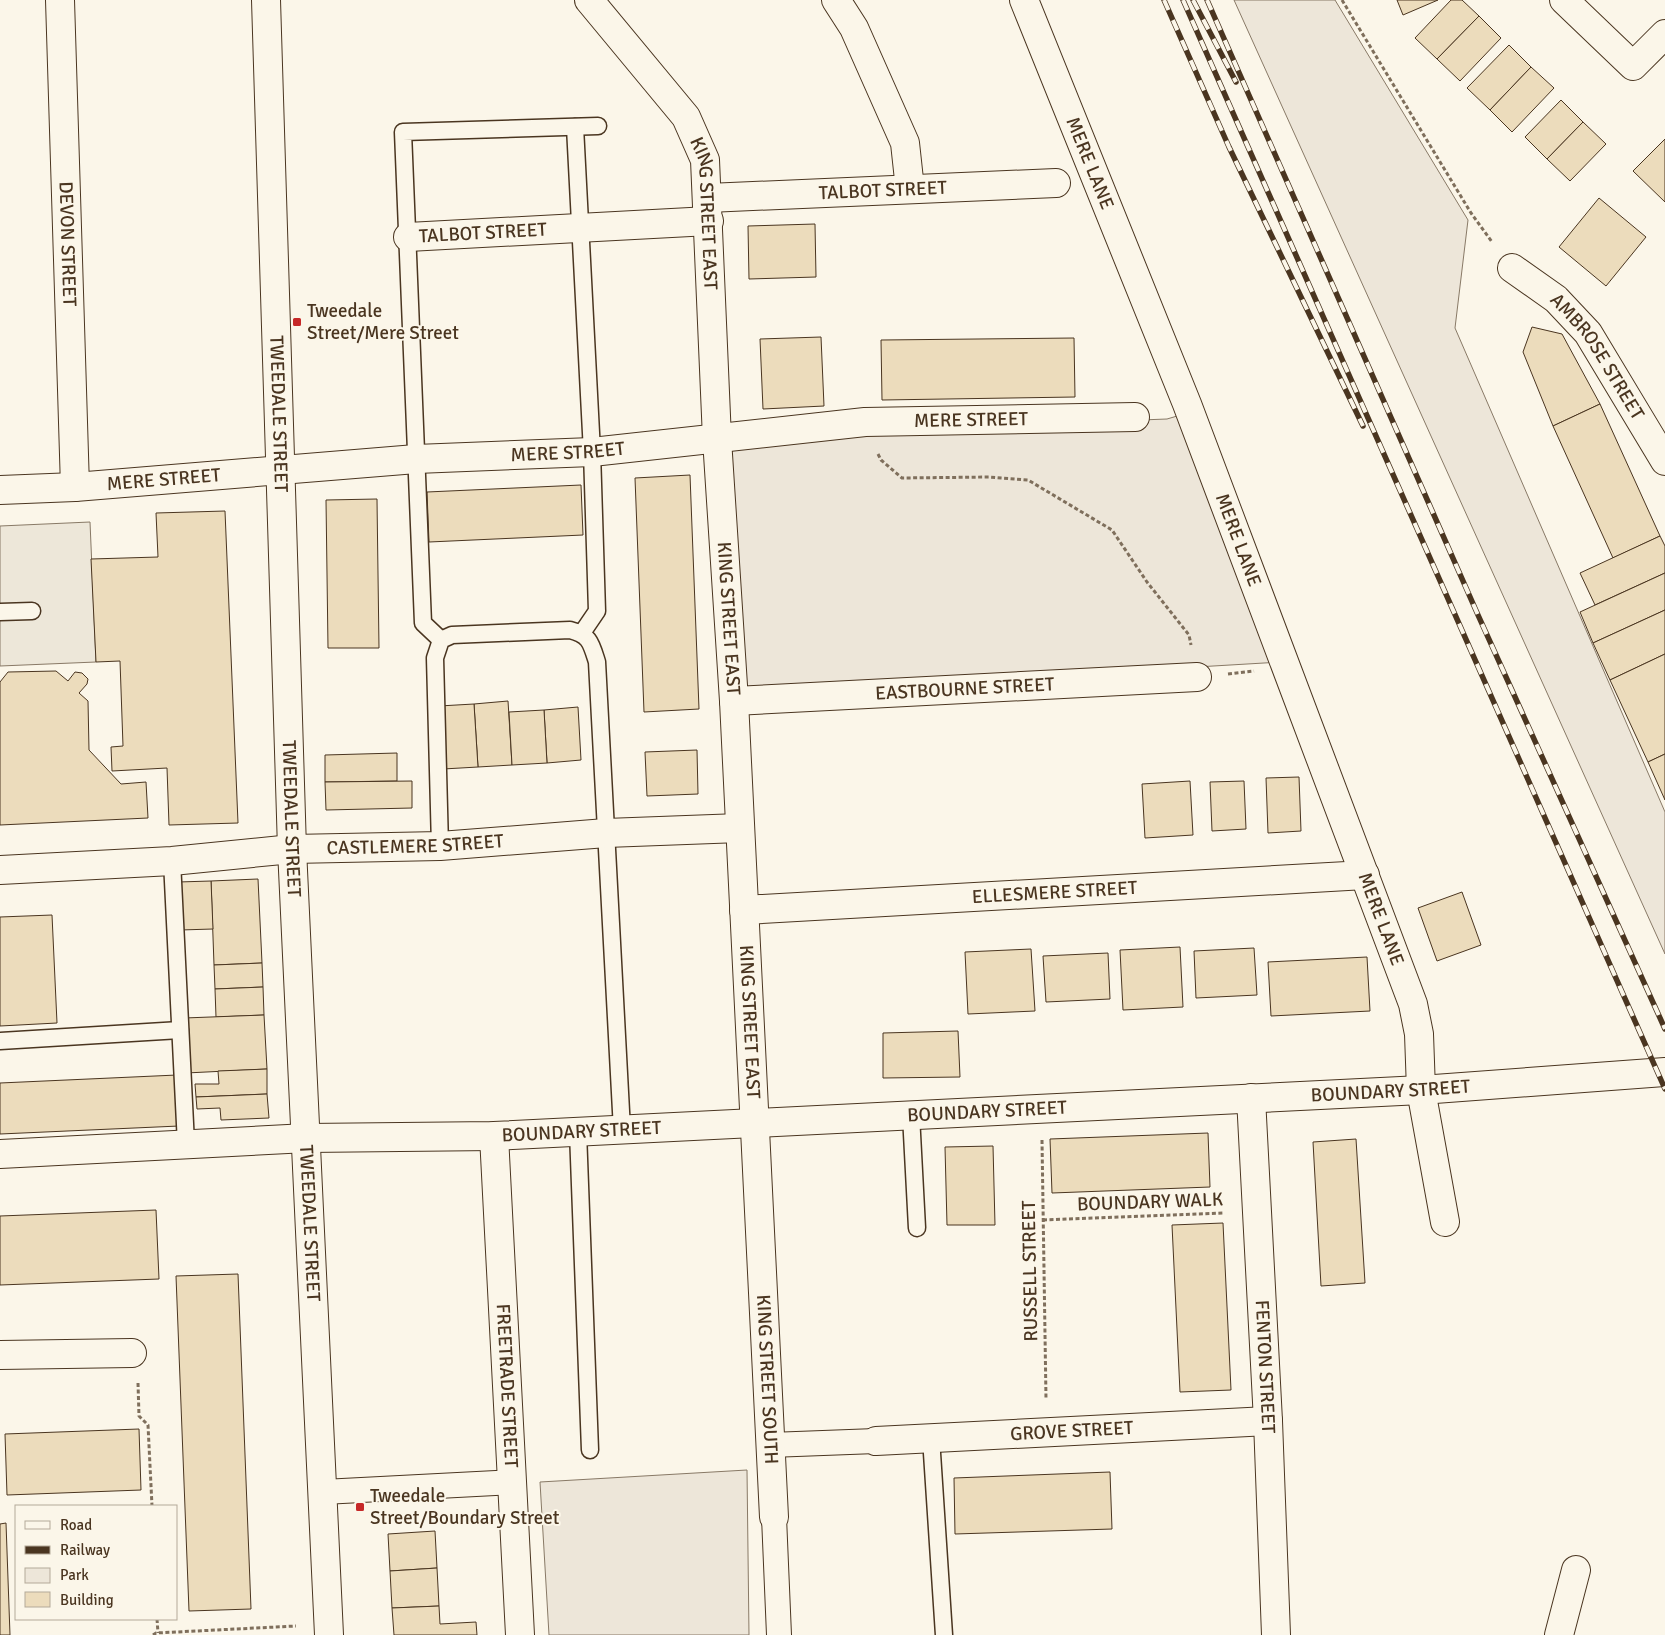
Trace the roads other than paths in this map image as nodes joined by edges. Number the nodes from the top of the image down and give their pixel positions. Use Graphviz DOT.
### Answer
graph roads {
  1 [pos="60,0"];
  2 [pos="266,0"];
  3 [pos="589,0"];
  4 [pos="836,0"];
  5 [pos="1024,0"];
  6 [pos="1564,0"];
  7 [pos="1665,34"];
  8 [pos="574,126"];
  9 [pos="598,126"];
  10 [pos="1056,183"];
  11 [pos="910,189"];
  12 [pos="709,210"];
  13 [pos="581,228"];
  14 [pos="408,236"];
  15 [pos="1512,268"];
  16 [pos="1135,417"];
  17 [pos="717,439"];
  18 [pos="592,452"];
  19 [pos="416,460"];
  20 [pos="1665,461"];
  21 [pos="279,472"];
  22 [pos="74,488"];
  23 [pos="0,490"];
  24 [pos="32,611"];
  25 [pos="0,612"];
  26 [pos="582,633"];
  27 [pos="441,640"];
  28 [pos="1197,677"];
  29 [pos="734,701"];
  30 [pos="740,828"];
  31 [pos="606,833"];
  32 [pos="440,846"];
  33 [pos="292,849"];
  34 [pos="172,861"];
  35 [pos="0,870"];
  36 [pos="1365,875"];
  37 [pos="744,910"];
  38 [pos="180,1030"];
  39 [pos="0,1040"];
  40 [pos="1665,1072"];
  41 [pos="1421,1090"];
  42 [pos="1251,1098"];
  43 [pos="911,1115"];
  44 [pos="755,1123"];
  45 [pos="622,1130"];
  46 [pos="578,1132"];
  47 [pos="494,1136"];
  48 [pos="307,1138"];
  49 [pos="186,1144"];
  50 [pos="0,1154"];
  51 [pos="1445,1222"];
  52 [pos="917,1228"];
  53 [pos="132,1353"];
  54 [pos="0,1355"];
  55 [pos="1268,1421"];
  56 [pos="931,1438"];
  57 [pos="876,1441"];
  58 [pos="770,1445"];
  59 [pos="590,1450"];
  60 [pos="513,1482"];
  61 [pos="322,1492"];
  62 [pos="774,1517"];
  63 [pos="1576,1570"];
  64 [pos="329,1630"];
  65 [pos="520,1635"];
  66 [pos="779,1635"];
  67 [pos="944,1635"];
  68 [pos="1276,1635"];
  69 [pos="1559,1635"];
  1 -- 22 [label="street, DEVON STREET"];
  2 -- 21 [label="street, TWEEDALE STREET"];
  3 -- 12 [label="street, KING STREET EAST"];
  4 -- 11 [label="street"];
  5 -- 36 [label="street, MERE LANE"];
  6 -- 7 [label="street"];
  8 -- 9 [label="lane"];
  8 -- 13 [label="lane"];
  8 -- 14 [label="lane"];
  10 -- 11 [label="street, TALBOT STREET"];
  11 -- 12 [label="street, TALBOT STREET"];
  12 -- 13 [label="street, TALBOT STREET"];
  12 -- 17 [label="street, KING STREET EAST"];
  13 -- 14 [label="street, TALBOT STREET"];
  13 -- 18 [label="lane"];
  14 -- 19 [label="lane"];
  15 -- 20 [label="street, AMBROSE STREET"];
  16 -- 17 [label="street, MERE STREET"];
  17 -- 18 [label="street, MERE STREET"];
  17 -- 29 [label="street, KING STREET EAST"];
  18 -- 19 [label="street, MERE STREET"];
  18 -- 26 [label="lane"];
  19 -- 21 [label="street, MERE STREET"];
  19 -- 27 [label="lane"];
  21 -- 22 [label="street, MERE STREET"];
  21 -- 33 [label="street, TWEEDALE STREET"];
  22 -- 23 [label="street, MERE STREET"];
  24 -- 25 [label="lane"];
  26 -- 27 [label="lane"];
  26 -- 31 [label="lane"];
  27 -- 32 [label="lane"];
  28 -- 29 [label="street, EASTBOURNE STREET"];
  29 -- 30 [label="street, KING STREET EAST"];
  30 -- 31 [label="street, CASTLEMERE STREET"];
  30 -- 37 [label="street, KING STREET EAST"];
  31 -- 32 [label="street, CASTLEMERE STREET"];
  31 -- 45 [label="lane"];
  32 -- 33 [label="street, CASTLEMERE STREET"];
  33 -- 34 [label="street, CASTLEMERE STREET"];
  33 -- 48 [label="street, TWEEDALE STREET"];
  34 -- 35 [label="street, CASTLEMERE STREET"];
  34 -- 38 [label="lane"];
  36 -- 37 [label="street, ELLESMERE STREET"];
  36 -- 41 [label="street, MERE LANE"];
  37 -- 44 [label="street, KING STREET EAST"];
  38 -- 39 [label="lane"];
  38 -- 49 [label="lane"];
  40 -- 41 [label="street, BOUNDARY STREET"];
  41 -- 42 [label="street, BOUNDARY STREET"];
  41 -- 51 [label="street, MERE LANE"];
  42 -- 43 [label="street, BOUNDARY STREET"];
  42 -- 55 [label="street, FENTON STREET"];
  43 -- 44 [label="street, BOUNDARY STREET"];
  43 -- 52 [label="lane"];
  44 -- 45 [label="street, BOUNDARY STREET"];
  44 -- 58 [label="street, KING STREET SOUTH"];
  45 -- 46 [label="street, BOUNDARY STREET"];
  46 -- 47 [label="street, BOUNDARY STREET"];
  46 -- 59 [label="lane"];
  47 -- 48 [label="street, BOUNDARY STREET"];
  47 -- 60 [label="street, FREETRADE STREET"];
  48 -- 49 [label="street, BOUNDARY STREET"];
  48 -- 61 [label="street, TWEEDALE STREET"];
  49 -- 50 [label="street, BOUNDARY STREET"];
  53 -- 54 [label="street"];
  55 -- 56 [label="street, GROVE STREET"];
  55 -- 68 [label="street, FENTON STREET"];
  56 -- 57 [label="street, GROVE STREET"];
  56 -- 67 [label="lane"];
  57 -- 58 [label="street"];
  58 -- 62 [label="street, KING STREET SOUTH"];
  60 -- 61 [label="street"];
  60 -- 65 [label="street, FREETRADE STREET"];
  61 -- 64 [label="street, TWEEDALE STREET"];
  62 -- 66 [label="street, KING STREET SOUTH"];
  63 -- 69 [label="street"];
}
